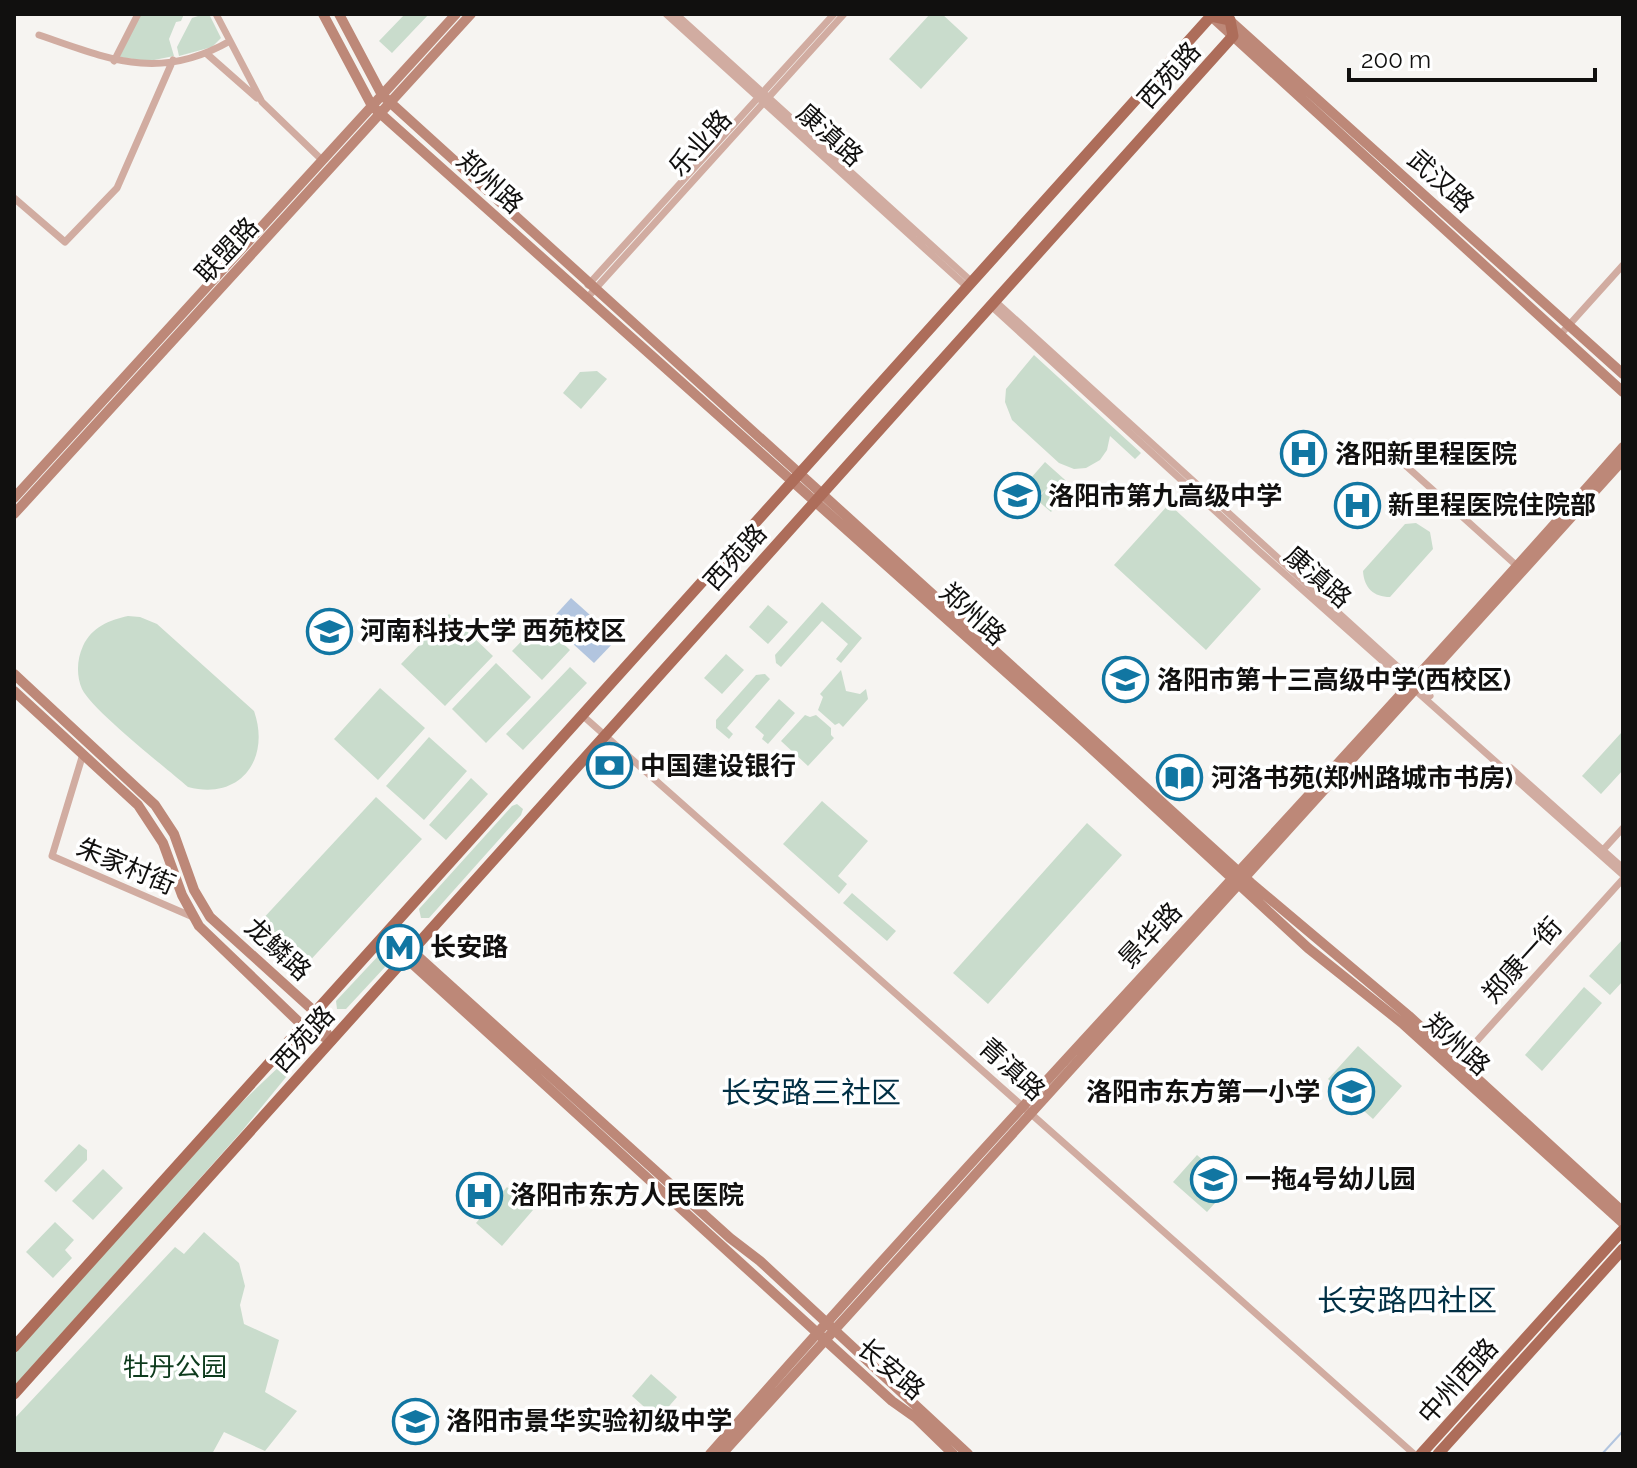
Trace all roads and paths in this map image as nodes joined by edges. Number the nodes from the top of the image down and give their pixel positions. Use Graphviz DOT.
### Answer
graph roads {
  1 [pos="138,14"];
  2 [pos="216,14"];
  3 [pos="323,14"];
  4 [pos="339,14"];
  5 [pos="456,14"];
  6 [pos="471,14"];
  7 [pos="666,14"];
  8 [pos="676,14"];
  9 [pos="834,14"];
  10 [pos="844,14"];
  11 [pos="1221,16"];
  12 [pos="39,35"];
  13 [pos="1233,36"];
  14 [pos="230,41"];
  15 [pos="207,54"];
  16 [pos="173,60"];
  17 [pos="114,61"];
  18 [pos="382,95"];
  19 [pos="764,97"];
  20 [pos="262,102"];
  21 [pos="391,103"];
  22 [pos="372,106"];
  23 [pos="381,114"];
  24 [pos="322,160"];
  25 [pos="14,198"];
  26 [pos="1623,265"];
  27 [pos="969,283"];
  28 [pos="588,292"];
  29 [pos="992,303"];
  30 [pos="1569,325"];
  31 [pos="1560,335"];
  32 [pos="1623,374"];
  33 [pos="1623,392"];
  34 [pos="1384,446"];
  35 [pos="1623,447"];
  36 [pos="1623,460"];
  37 [pos="797,479"];
  38 [pos="822,493"];
  39 [pos="14,498"];
  40 [pos="813,502"];
  41 [pos="14,514"];
  42 [pos="1517,566"];
  43 [pos="14,674"];
  44 [pos="1414,685"];
  45 [pos="14,691"];
  46 [pos="582,715"];
  47 [pos="604,736"];
  48 [pos="83,754"];
  49 [pos="1623,828"];
  50 [pos="1603,850"];
  51 [pos="1623,868"];
  52 [pos="1623,877"];
  53 [pos="1239,879"];
  54 [pos="193,917"];
  55 [pos="387,934"];
  56 [pos="409,955"];
  57 [pos="315,1012"];
  58 [pos="303,1026"];
  59 [pos="331,1041"];
  60 [pos="1455,1065"];
  61 [pos="1027,1109"];
  62 [pos="1623,1212"];
  63 [pos="1623,1223"];
  64 [pos="1623,1230"];
  65 [pos="1623,1249"];
  66 [pos="831,1327"];
  67 [pos="822,1337"];
  68 [pos="14,1347"];
  69 [pos="14,1394"];
  70 [pos="710,1454"];
  71 [pos="722,1454"];
  72 [pos="953,1454"];
  73 [pos="968,1454"];
  74 [pos="1414,1454"];
  75 [pos="1421,1454"];
  76 [pos="1438,1454"];
  1 -- 17 [label="street"];
  2 -- 14 [label="street"];
  3 -- 22 [label="main road, 郑州路"];
  4 -- 18 [label="main road, 郑州路"];
  5 -- 18 [label="main road, 联盟路"];
  6 -- 21 [label="main road, 联盟路"];
  7 -- 19 [label="street, 康滇路"];
  8 -- 19 [label="street, 康滇路"];
  9 -- 19 [label="street, 乐业路"];
  10 -- 19 [label="street, 乐业路"];
  11 -- 13 [label="main road, 西苑路"];
  11 -- 13 [label="main road, 武汉路"];
  11 -- 27 [label="main road, 西苑路"];
  11 -- 30 [label="main road, 武汉路"];
  12 -- 17 [label="street"];
  13 -- 29 [label="main road, 西苑路"];
  13 -- 31 [label="main road, 武汉路"];
  14 -- 15 [label="street"];
  14 -- 20 [label="street"];
  15 -- 16 [label="street"];
  15 -- 20 [label="street"];
  16 -- 17 [label="street"];
  16 -- 25 [label="street"];
  18 -- 21 [label="main road, 郑州路"];
  18 -- 22 [label="main road, 联盟路"];
  19 -- 27 [label="street, 康滇路"];
  19 -- 28 [label="street, 乐业路"];
  20 -- 24 [label="street"];
  21 -- 23 [label="main road, 联盟路"];
  21 -- 28 [label="main road, 郑州路"];
  22 -- 23 [label="main road, 郑州路"];
  22 -- 24 [label="main road, 联盟路"];
  23 -- 28 [label="main road, 郑州路"];
  23 -- 41 [label="main road, 联盟路"];
  24 -- 39 [label="main road, 联盟路"];
  26 -- 30 [label="street"];
  27 -- 37 [label="main road, 西苑路"];
  28 -- 37 [label="main road, 郑州路"];
  29 -- 38 [label="main road, 西苑路"];
  29 -- 44 [label="street, 康滇路"];
  30 -- 31 [label="street"];
  30 -- 32 [label="main road, 武汉路"];
  31 -- 33 [label="main road, 武汉路"];
  34 -- 42 [label="street"];
  35 -- 42 [label="main road, 景华路"];
  36 -- 44 [label="main road, 景华路"];
  37 -- 38 [label="main road, 郑州路"];
  37 -- 40 [label="main road, 郑州路"];
  37 -- 46 [label="main road, 西苑路"];
  38 -- 40 [label="main road, 西苑路"];
  38 -- 53 [label="main road, 郑州路"];
  40 -- 47 [label="main road, 西苑路"];
  40 -- 53 [label="main road, 郑州路"];
  42 -- 44 [label="main road, 景华路"];
  43 -- 57 [label="main road, 龙鳞路"];
  44 -- 50 [label="street, 康滇路"];
  44 -- 52 [label="street, 康滇路"];
  44 -- 53 [label="main road, 景华路"];
  45 -- 48 [label="main road, 龙鳞路"];
  46 -- 47 [label="street, 青滇路"];
  46 -- 55 [label="main road, 西苑路"];
  47 -- 56 [label="main road, 西苑路"];
  47 -- 61 [label="street, 青滇路"];
  48 -- 54 [label="main road, 龙鳞路"];
  48 -- 54 [label="street, 朱家村街"];
  49 -- 50 [label="street"];
  50 -- 51 [label="street, 康滇路"];
  52 -- 60 [label="street, 郑康一街"];
  53 -- 60 [label="main road, 郑州路"];
  53 -- 61 [label="main road, 景华路"];
  54 -- 58 [label="main road, 龙鳞路"];
  55 -- 56 [label="main road, 长安路"];
  55 -- 57 [label="main road, 西苑路"];
  56 -- 59 [label="main road, 西苑路"];
  56 -- 66 [label="main road, 长安路"];
  56 -- 67 [label="main road, 长安路"];
  57 -- 58 [label="main road, 西苑路"];
  57 -- 59 [label="main road, 龙鳞路"];
  58 -- 59 [label="main road, 龙鳞路"];
  58 -- 68 [label="main road, 西苑路"];
  59 -- 69 [label="main road, 西苑路"];
  60 -- 62 [label="main road, 郑州路"];
  60 -- 63 [label="main road, 郑州路"];
  61 -- 66 [label="main road, 景华路"];
  61 -- 74 [label="street, 青滇路"];
  64 -- 75 [label="main road, 中州西路"];
  65 -- 76 [label="main road, 中州西路"];
  66 -- 67 [label="main road, 景华路"];
  66 -- 73 [label="main road, 长安路"];
  67 -- 70 [label="main road, 景华路"];
  67 -- 71 [label="main road, 景华路"];
  67 -- 72 [label="main road, 长安路"];
}
